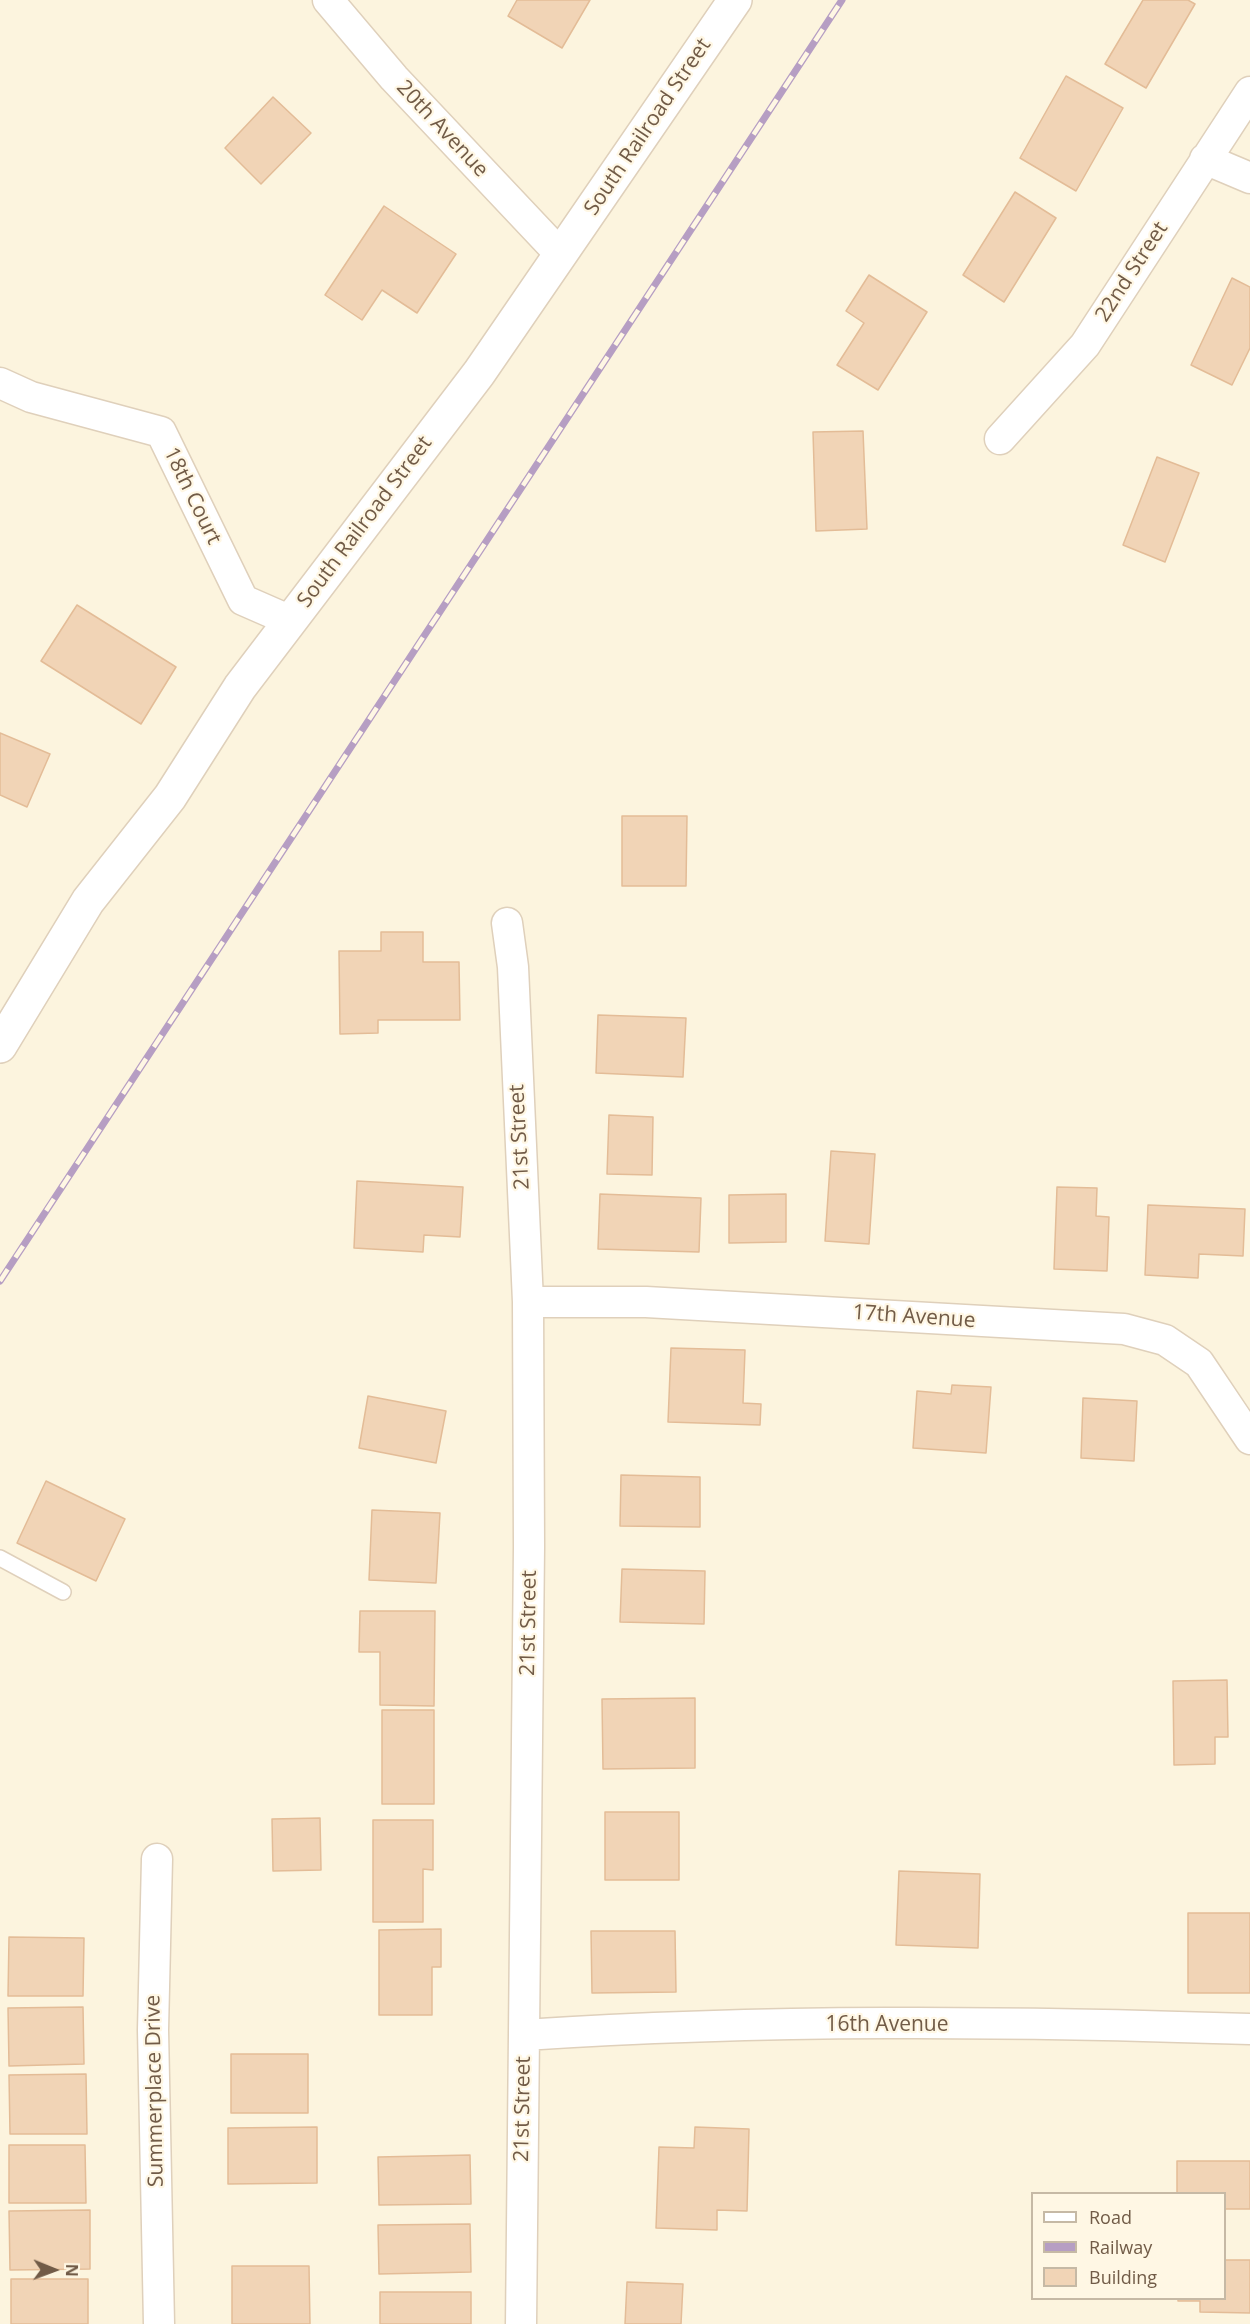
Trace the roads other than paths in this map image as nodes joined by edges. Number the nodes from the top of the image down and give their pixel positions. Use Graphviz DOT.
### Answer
graph roads {
  1 [pos="328,0"];
  2 [pos="735,0"];
  3 [pos="1250,92"];
  4 [pos="1205,159"];
  5 [pos="1250,178"];
  6 [pos="561,255"];
  7 [pos="0,383"];
  8 [pos="1000,439"];
  9 [pos="291,621"];
  10 [pos="507,923"];
  11 [pos="0,1046"];
  12 [pos="528,1302"];
  13 [pos="1250,1439"];
  14 [pos="0,1558"];
  15 [pos="63,1592"];
  16 [pos="157,1859"];
  17 [pos="1250,2030"];
  18 [pos="524,2036"];
  19 [pos="159,2324"];
  20 [pos="521,2324"];
  1 -- 6 [label="street, 20th Avenue"];
  2 -- 6 [label="street, South Railroad Street"];
  3 -- 4 [label="street, 22nd Street"];
  4 -- 5 [label="street"];
  4 -- 8 [label="street, 22nd Street"];
  6 -- 9 [label="street, South Railroad Street"];
  7 -- 9 [label="street, 18th Court"];
  9 -- 11 [label="street, South Railroad Street"];
  10 -- 12 [label="street, 21st Street"];
  12 -- 13 [label="street, 17th Avenue"];
  12 -- 18 [label="street, 21st Street"];
  14 -- 15 [label="lane"];
  16 -- 19 [label="street, Summerplace Drive"];
  17 -- 18 [label="street, 16th Avenue"];
  18 -- 20 [label="street, 21st Street"];
}
